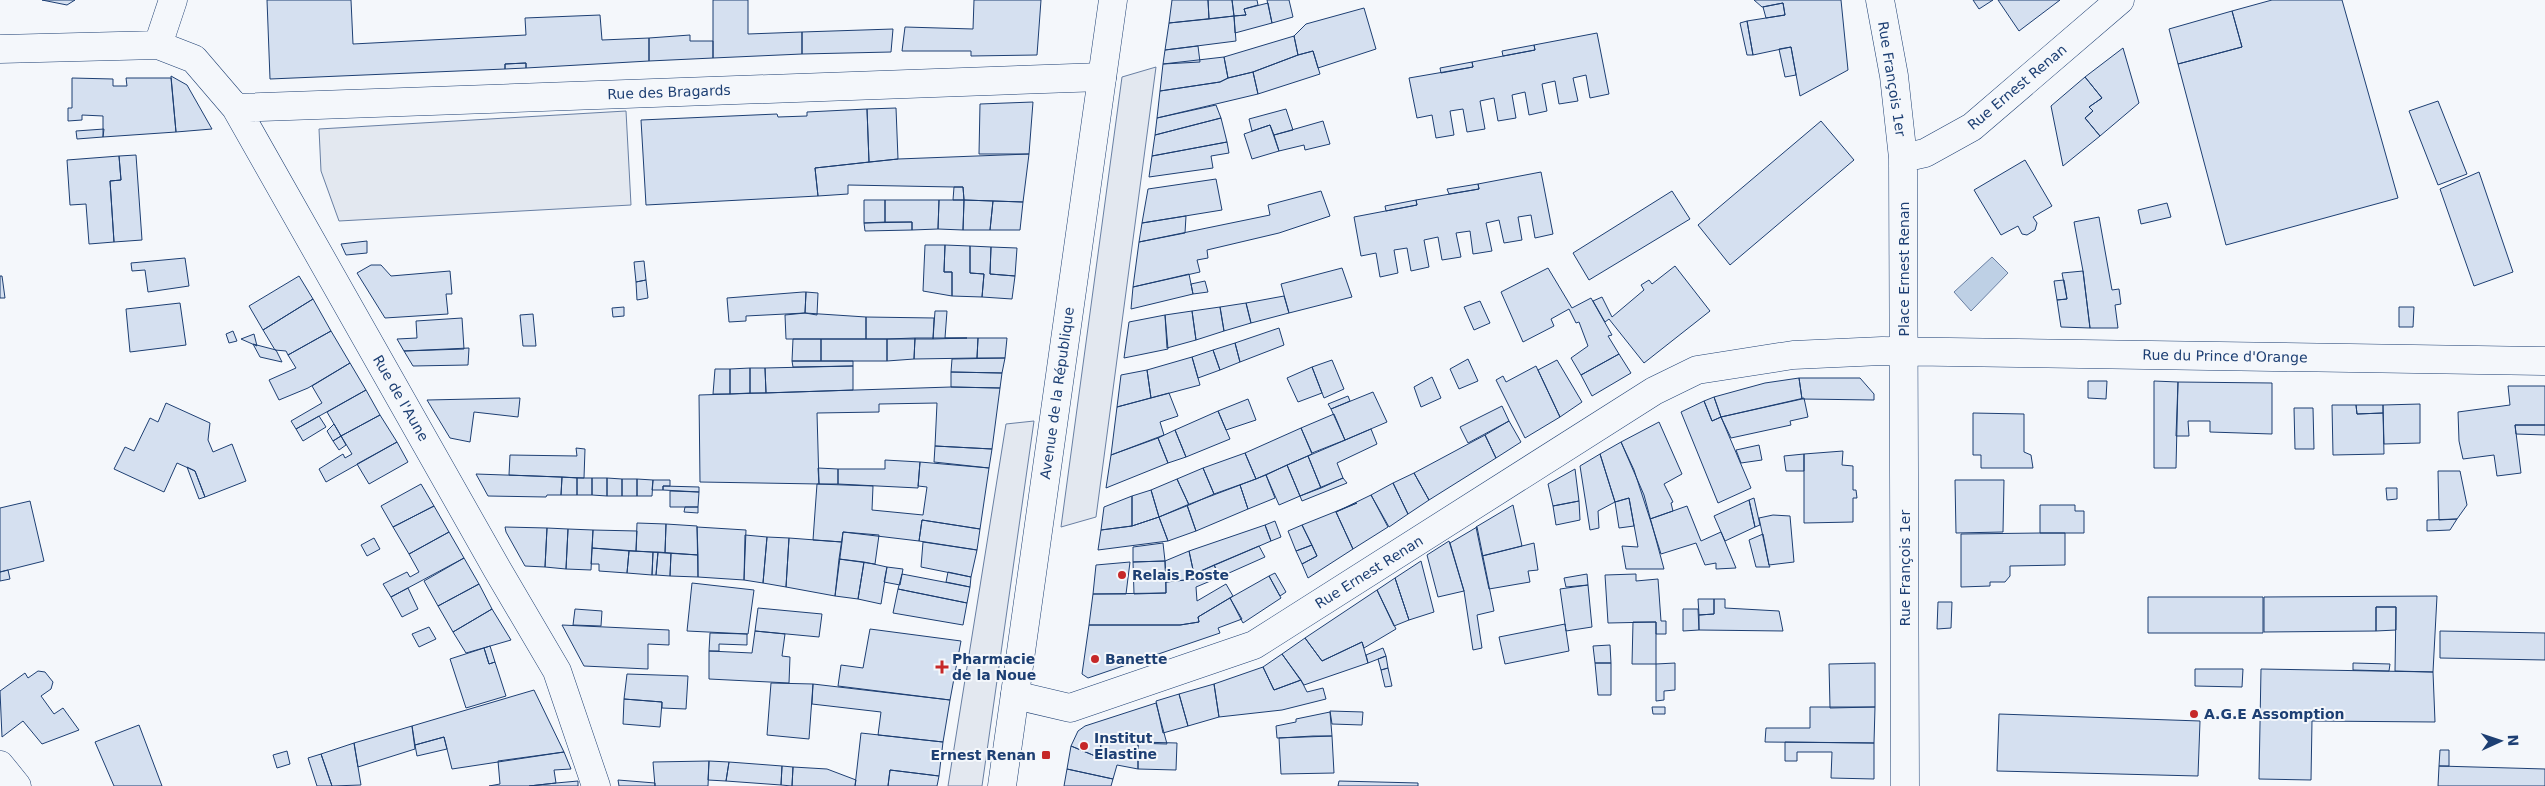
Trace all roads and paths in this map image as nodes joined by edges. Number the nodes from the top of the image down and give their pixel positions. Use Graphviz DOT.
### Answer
graph roads {
  1 [pos="173,0"];
  2 [pos="1113,0"];
  3 [pos="1880,0"];
  4 [pos="2120,0"];
  5 [pos="158,45"];
  6 [pos="0,49"];
  7 [pos="1102,77"];
  8 [pos="236,108"];
  9 [pos="1903,158"];
  10 [pos="1905,350"];
  11 [pos="2545,361"];
  12 [pos="1697,370"];
  13 [pos="1015,695"];
  14 [pos="0,765"];
  15 [pos="17,786"];
  16 [pos="596,786"];
  17 [pos="1002,786"];
  18 [pos="1905,786"];
  1 -- 5 [label="street"];
  2 -- 7 [label="street, Avenue de la République"];
  3 -- 9 [label="street, Rue François 1er"];
  4 -- 9 [label="street, Rue Ernest Renan"];
  5 -- 6 [label="street"];
  5 -- 8 [label="street, Rue de l'Aune"];
  7 -- 8 [label="street, Rue des Bragards"];
  7 -- 13 [label="street, Avenue de la République"];
  8 -- 16 [label="street, Rue de l'Aune"];
  9 -- 10 [label="street, Place Ernest Renan"];
  10 -- 11 [label="street, Rue du Prince d'Orange"];
  10 -- 12 [label="street, Place Ernest Renan"];
  10 -- 18 [label="street, Rue François 1er"];
  12 -- 13 [label="street, Rue Ernest Renan"];
  13 -- 17 [label="street, Avenue de la République"];
  14 -- 15 [label="street"];
}
